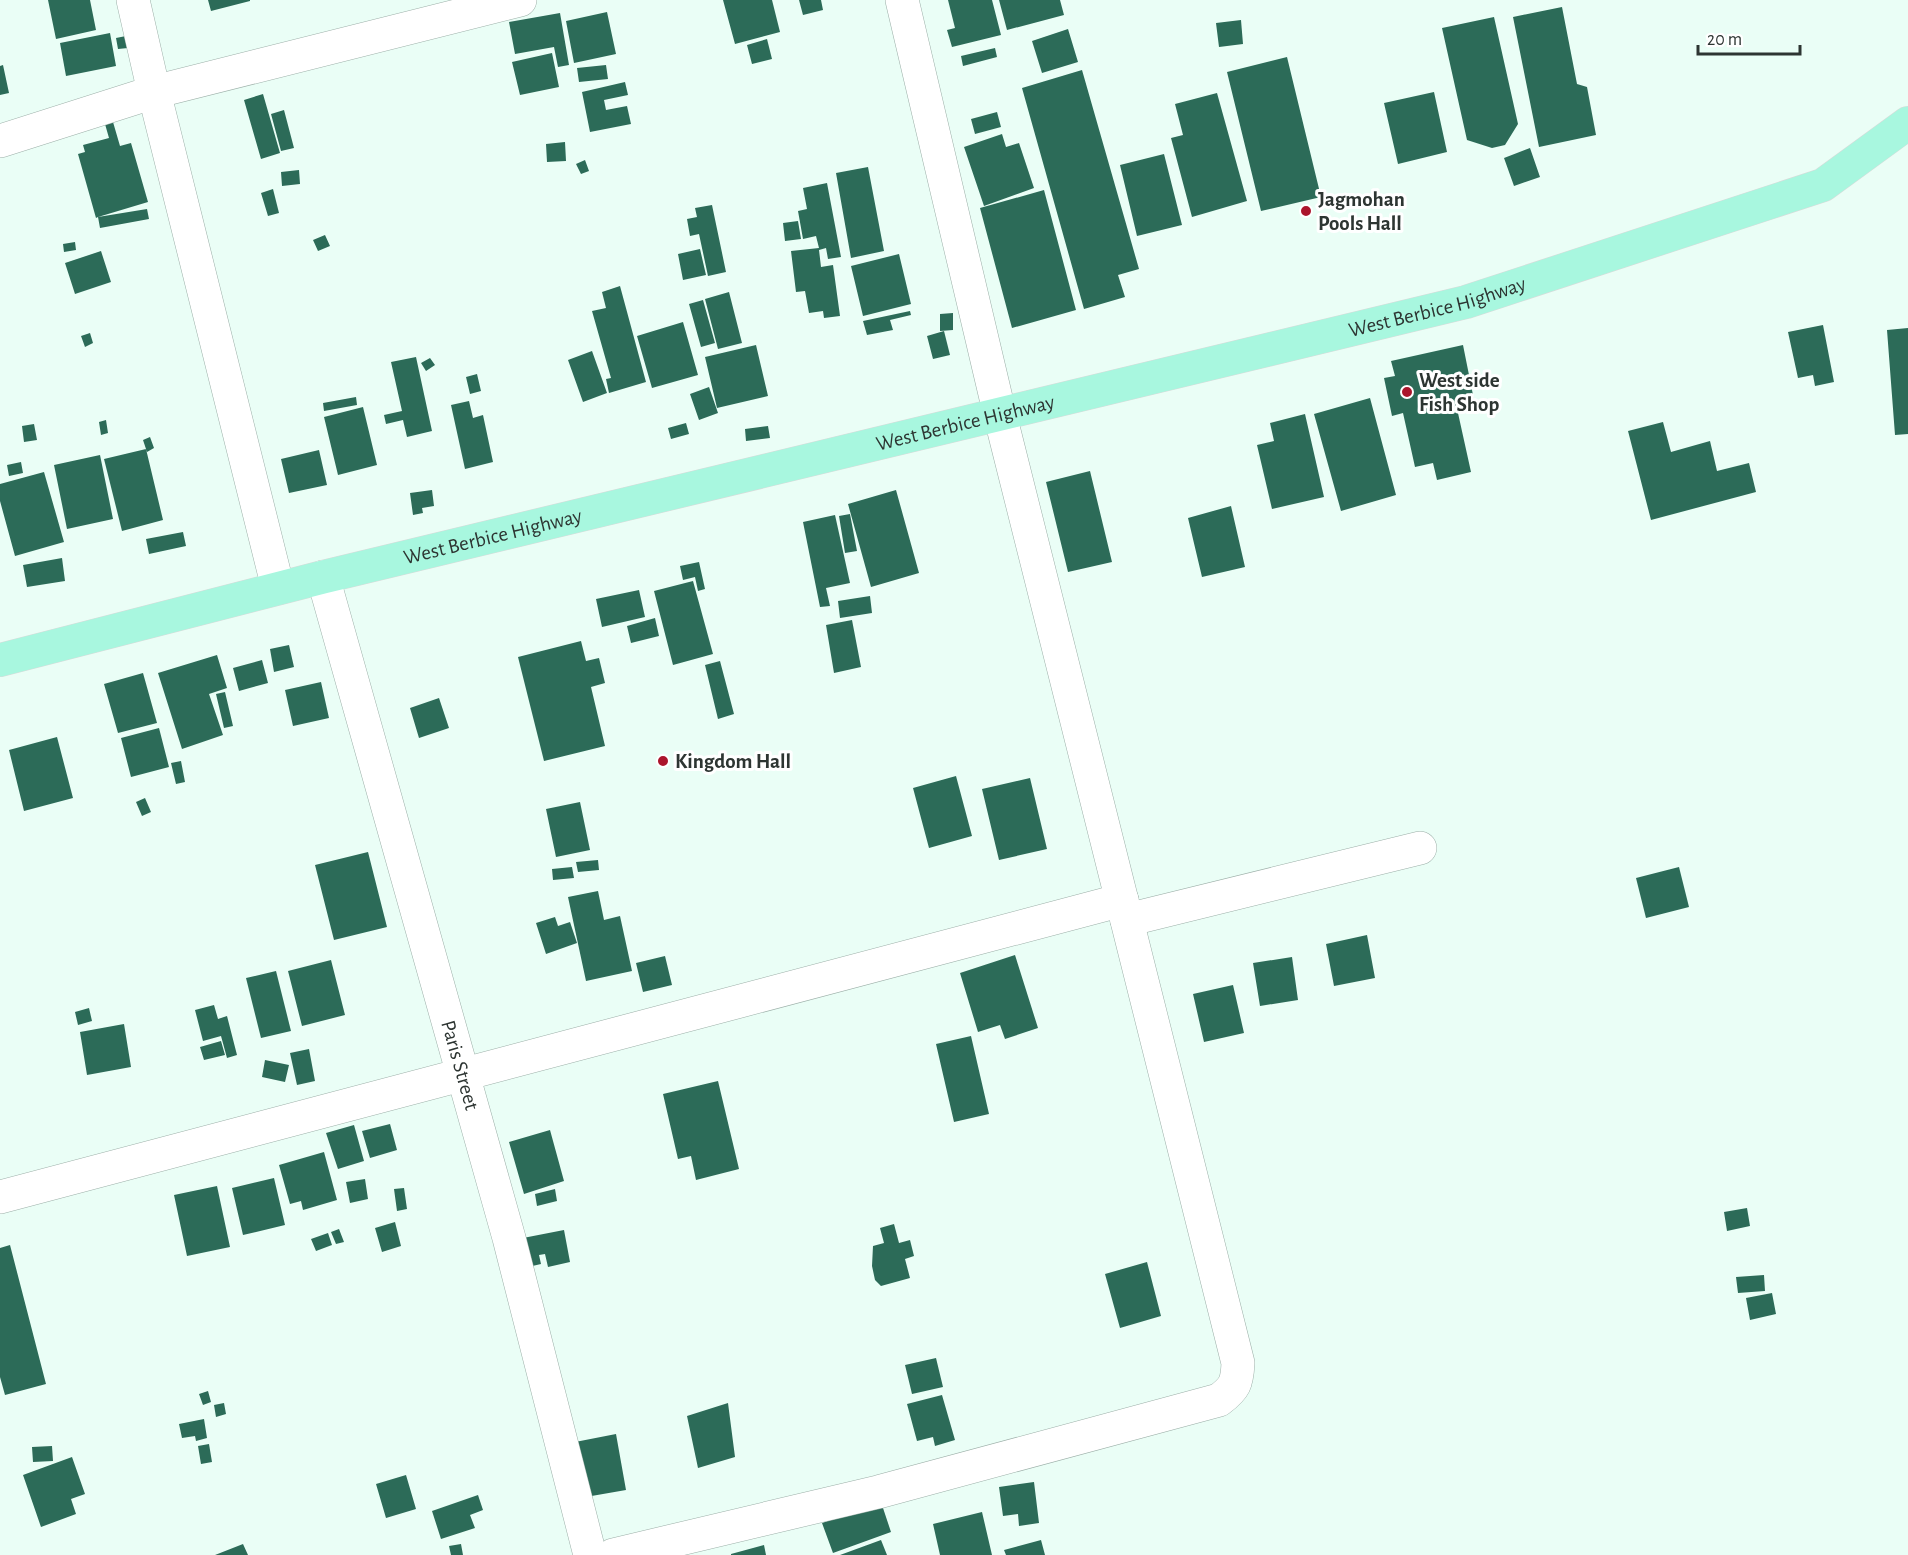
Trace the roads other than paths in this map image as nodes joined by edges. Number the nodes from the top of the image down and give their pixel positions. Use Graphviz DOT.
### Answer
graph roads {
  1 [pos="134,0"];
  2 [pos="520,0"];
  3 [pos="902,0"];
  4 [pos="154,92"];
  5 [pos="1908,123"];
  6 [pos="0,141"];
  7 [pos="1000,415"];
  8 [pos="322,577"];
  9 [pos="278,588"];
  10 [pos="0,660"];
  11 [pos="1420,848"];
  12 [pos="1124,910"];
  13 [pos="462,1074"];
  14 [pos="0,1197"];
  15 [pos="590,1555"];
  16 [pos="613,1555"];
  1 -- 4 [label="street"];
  2 -- 4 [label="street"];
  3 -- 7 [label="street"];
  4 -- 6 [label="street"];
  4 -- 9 [label="street"];
  5 -- 7 [label="main road, West Berbice Highway"];
  7 -- 8 [label="main road, West Berbice Highway"];
  7 -- 12 [label="street"];
  8 -- 9 [label="main road, West Berbice Highway"];
  8 -- 13 [label="street, Paris Street"];
  9 -- 10 [label="main road, West Berbice Highway"];
  11 -- 12 [label="street"];
  12 -- 13 [label="street"];
  12 -- 16 [label="street"];
  13 -- 14 [label="street"];
  13 -- 15 [label="street, Paris Street"];
}
